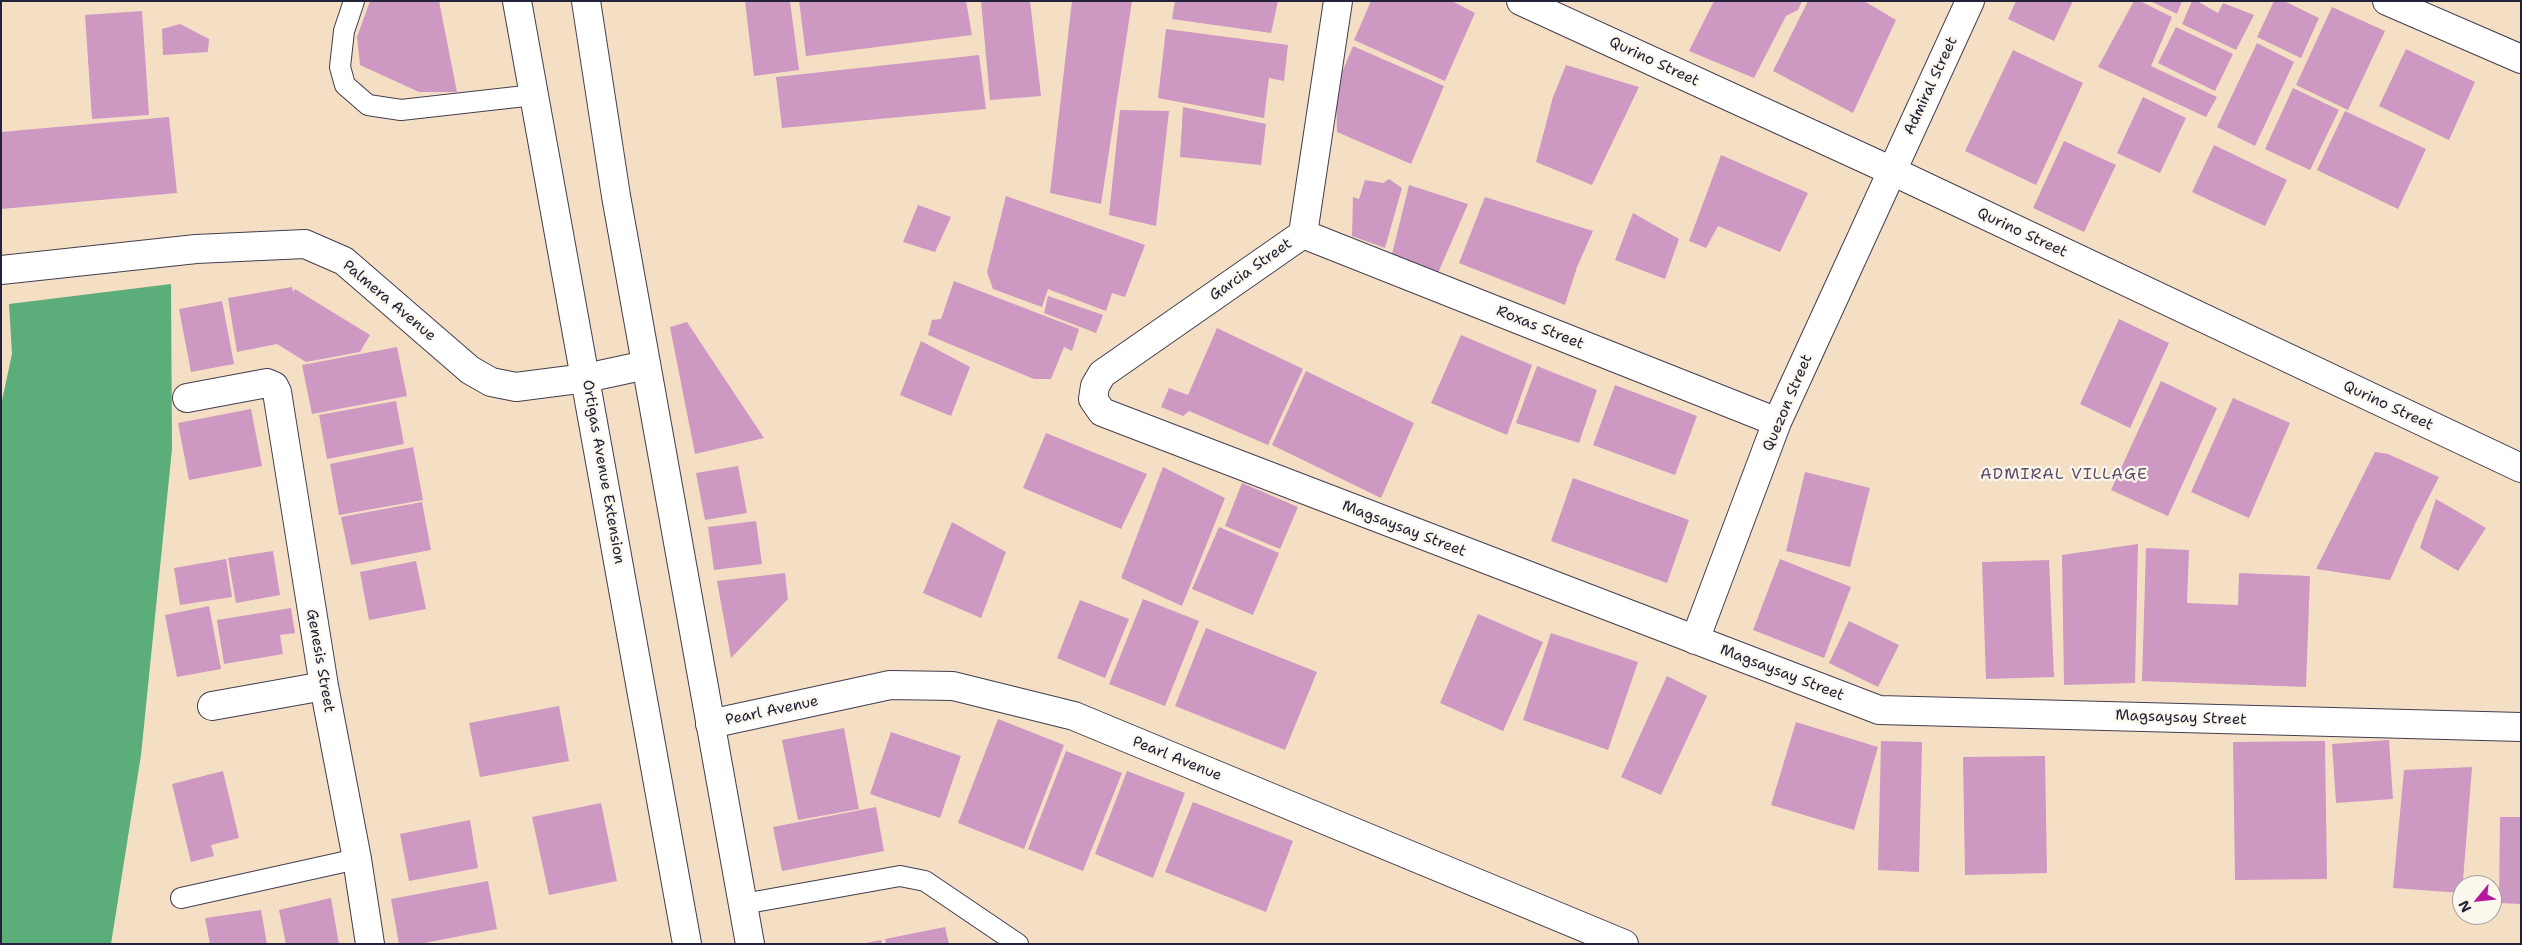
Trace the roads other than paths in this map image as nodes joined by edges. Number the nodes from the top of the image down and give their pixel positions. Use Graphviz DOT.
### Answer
graph roads {
  1 [pos="354,1"];
  2 [pos="517,1"];
  3 [pos="586,1"];
  4 [pos="1338,1"];
  5 [pos="1521,1"];
  6 [pos="1970,1"];
  7 [pos="2387,1"];
  8 [pos="2521,59"];
  9 [pos="534,95"];
  10 [pos="1892,172"];
  11 [pos="1303,234"];
  12 [pos="1,270"];
  13 [pos="646,365"];
  14 [pos="586,378"];
  15 [pos="187,398"];
  16 [pos="1093,399"];
  17 [pos="1778,422"];
  18 [pos="2521,468"];
  19 [pos="1695,640"];
  20 [pos="324,686"];
  21 [pos="212,706"];
  22 [pos="710,724"];
  23 [pos="2521,727"];
  24 [pos="357,859"];
  25 [pos="180,898"];
  26 [pos="743,904"];
  27 [pos="370,944"];
  28 [pos="687,944"];
  29 [pos="750,944"];
  30 [pos="1018,944"];
  31 [pos="1624,944"];
  1 -- 9 [label="lane"];
  2 -- 9 [label="street, Ortigas Avenue Extension"];
  3 -- 13 [label="street"];
  4 -- 11 [label="street, Garcia Street"];
  5 -- 10 [label="street, Qurino Street"];
  6 -- 10 [label="street, Admiral Street"];
  7 -- 8 [label="street"];
  9 -- 14 [label="street, Ortigas Avenue Extension"];
  10 -- 17 [label="street, Quezon Street"];
  10 -- 18 [label="street, Qurino Street"];
  11 -- 16 [label="street, Garcia Street"];
  11 -- 17 [label="street, Roxas Street"];
  12 -- 14 [label="street, Palmera Avenue"];
  13 -- 14 [label="street, Palmera Avenue"];
  13 -- 22 [label="street"];
  14 -- 28 [label="street, Ortigas Avenue Extension"];
  15 -- 20 [label="street, Genesis Street"];
  16 -- 19 [label="street, Magsaysay Street"];
  17 -- 19 [label="street, Quezon Street"];
  19 -- 23 [label="street, Magsaysay Street"];
  20 -- 21 [label="street"];
  20 -- 24 [label="street, Genesis Street"];
  22 -- 26 [label="street"];
  22 -- 31 [label="street, Pearl Avenue"];
  24 -- 25 [label="lane"];
  24 -- 27 [label="street, Genesis Street"];
  26 -- 29 [label="street"];
  26 -- 30 [label="lane"];
}
